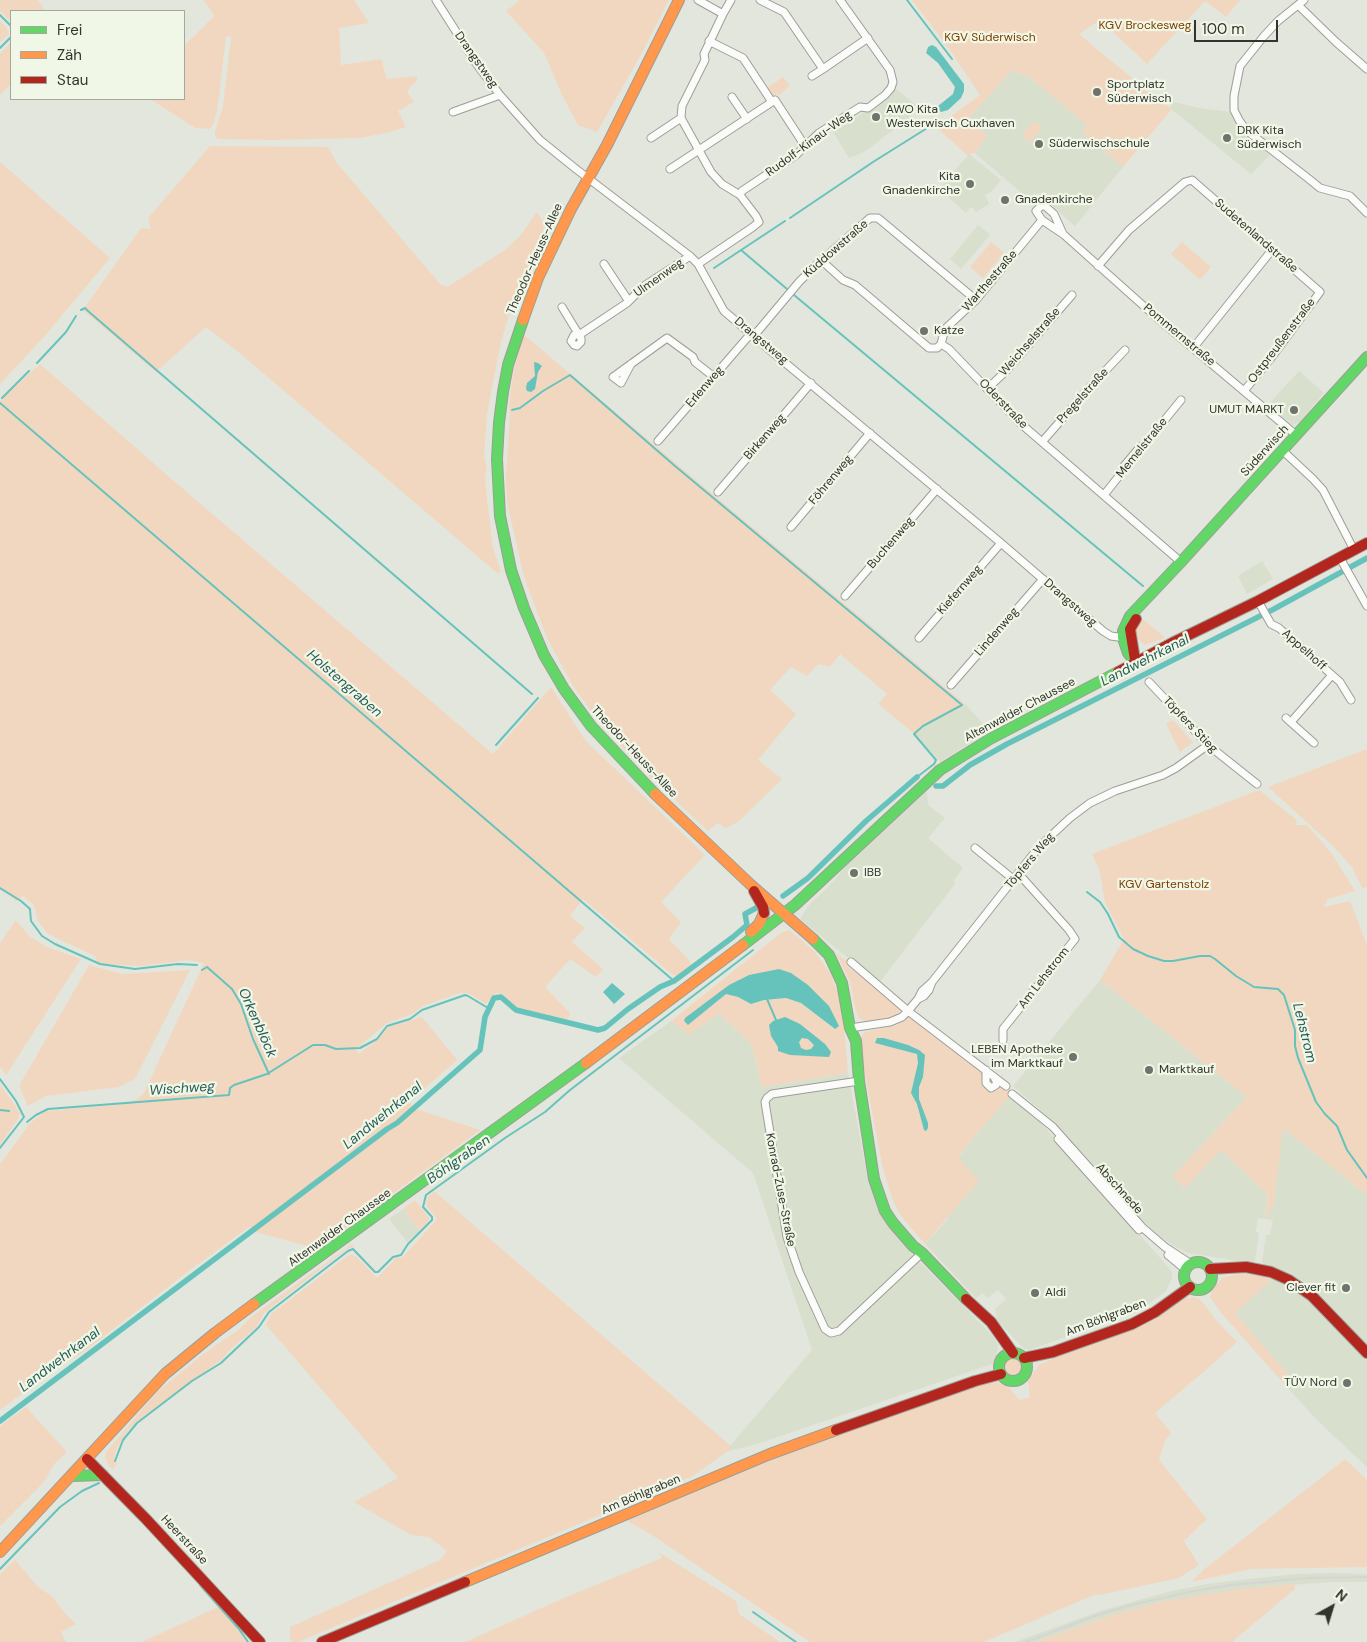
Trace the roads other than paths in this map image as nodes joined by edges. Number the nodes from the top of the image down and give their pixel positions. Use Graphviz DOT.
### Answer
graph roads {
  1 [pos="436,0"];
  2 [pos="680,0"];
  3 [pos="698,0"];
  4 [pos="731,0"];
  5 [pos="760,0"];
  6 [pos="840,0"];
  7 [pos="1301,2"];
  8 [pos="723,14"];
  9 [pos="868,38"];
  10 [pos="709,41"];
  11 [pos="1367,68"];
  12 [pos="823,69"];
  13 [pos="812,76"];
  14 [pos="500,95"];
  15 [pos="732,97"];
  16 [pos="772,102"];
  17 [pos="452,112"];
  18 [pos="681,118"];
  19 [pos="747,119"];
  20 [pos="651,138"];
  21 [pos="805,146"];
  22 [pos="698,150"];
  23 [pos="670,169"];
  24 [pos="588,178"];
  25 [pos="740,195"];
  26 [pos="1367,213"];
  27 [pos="1042,220"];
  28 [pos="1063,234"];
  29 [pos="1272,250"];
  30 [pos="690,256"];
  31 [pos="822,261"];
  32 [pos="604,264"];
  33 [pos="698,264"];
  34 [pos="1098,266"];
  35 [pos="1320,292"];
  36 [pos="1072,295"];
  37 [pos="628,300"];
  38 [pos="976,300"];
  39 [pos="562,307"];
  40 [pos="752,334"];
  41 [pos="941,344"];
  42 [pos="1194,348"];
  43 [pos="1124,350"];
  44 [pos="1367,357"];
  45 [pos="631,364"];
  46 [pos="714,377"];
  47 [pos="811,383"];
  48 [pos="987,389"];
  49 [pos="1244,391"];
  50 [pos="1181,400"];
  51 [pos="870,433"];
  52 [pos="1296,436"];
  53 [pos="658,440"];
  54 [pos="1042,442"];
  55 [pos="1282,450"];
  56 [pos="937,489"];
  57 [pos="718,492"];
  58 [pos="1104,495"];
  59 [pos="791,527"];
  60 [pos="1001,543"];
  61 [pos="1367,543"];
  62 [pos="1354,550"];
  63 [pos="1181,562"];
  64 [pos="1344,565"];
  65 [pos="1043,579"];
  66 [pos="845,596"];
  67 [pos="1258,600"];
  68 [pos="1367,606"];
  69 [pos="919,638"];
  70 [pos="1126,638"];
  71 [pos="1136,663"];
  72 [pos="1332,675"];
  73 [pos="1149,682"];
  74 [pos="951,685"];
  75 [pos="1351,700"];
  76 [pos="1314,743"];
  77 [pos="1208,745"];
  78 [pos="1257,784"];
  79 [pos="975,848"];
  80 [pos="1015,876"];
  81 [pos="751,885"];
  82 [pos="784,914"];
  83 [pos="726,958"];
  84 [pos="851,962"];
  85 [pos="908,1011"];
  86 [pos="850,1028"];
  87 [pos="1002,1040"];
  88 [pos="986,1070"];
  89 [pos="994,1077"];
  90 [pos="859,1081"];
  91 [pos="1006,1086"];
  92 [pos="1012,1094"];
  93 [pos="922,1253"];
  94 [pos="1211,1273"];
  95 [pos="1188,1275"];
  96 [pos="1053,1352"];
  97 [pos="1367,1352"];
  98 [pos="1009,1354"];
  99 [pos="1024,1358"];
  100 [pos="1027,1368"];
  101 [pos="1000,1371"];
  102 [pos="87,1459"];
  103 [pos="103,1475"];
  104 [pos="72,1476"];
  105 [pos="0,1552"];
  106 [pos="260,1642"];
  107 [pos="322,1642"];
  1 -- 14 [label="street, Drangstweg"];
  2 -- 24 [label="street, Theodor-Heuss-Allee"];
  3 -- 8 [label="street"];
  4 -- 8 [label="street"];
  5 -- 12 [label="street"];
  6 -- 9 [label="street, Rudolf-Kinau-Weg"];
  7 -- 11 [label="street"];
  7 -- 26 [label="street"];
  8 -- 10 [label="street"];
  9 -- 12 [label="street"];
  9 -- 21 [label="street, Rudolf-Kinau-Weg"];
  10 -- 16 [label="street"];
  10 -- 18 [label="street"];
  12 -- 13 [label="street"];
  14 -- 17 [label="street"];
  14 -- 24 [label="street, Drangstweg"];
  15 -- 19 [label="street"];
  16 -- 19 [label="street"];
  16 -- 21 [label="street"];
  18 -- 20 [label="street"];
  18 -- 22 [label="street"];
  19 -- 22 [label="street"];
  21 -- 25 [label="street, Rudolf-Kinau-Weg"];
  22 -- 23 [label="street"];
  22 -- 25 [label="street"];
  24 -- 30 [label="street, Drangstweg"];
  24 -- 81 [label="street, Theodor-Heuss-Allee"];
  25 -- 33 [label="street"];
  27 -- 28 [label="street, Pommernstraße"];
  27 -- 28 [label="street, Pommernstraße"];
  27 -- 38 [label="street, Warthestraße"];
  28 -- 34 [label="street, Pommernstraße"];
  29 -- 34 [label="street, Sudetenlandstraße"];
  29 -- 35 [label="street, Sudetenlandstraße"];
  29 -- 42 [label="street"];
  30 -- 33 [label="street, Drangstweg"];
  30 -- 37 [label="street, Ulmenweg"];
  31 -- 38 [label="street, Küddowstraße"];
  31 -- 40 [label="street, Küddowstraße"];
  31 -- 41 [label="street, Oderstraße"];
  32 -- 37 [label="street, Ulmenweg"];
  33 -- 40 [label="street, Drangstweg"];
  34 -- 42 [label="street, Pommernstraße"];
  35 -- 49 [label="street, Ostpreußenstraße"];
  36 -- 48 [label="street, Weichselstraße"];
  37 -- 39 [label="street, Ulmenweg"];
  38 -- 41 [label="street, Warthestraße"];
  40 -- 46 [label="street, Erlenweg"];
  40 -- 47 [label="street, Drangstweg"];
  41 -- 48 [label="street, Oderstraße"];
  42 -- 49 [label="street, Pommernstraße"];
  43 -- 54 [label="street, Pregelstraße"];
  44 -- 52 [label="street, Süderwisch"];
  45 -- 46 [label="street"];
  46 -- 53 [label="street, Erlenweg"];
  47 -- 51 [label="street, Drangstweg"];
  47 -- 57 [label="street, Birkenweg"];
  48 -- 54 [label="street, Oderstraße"];
  49 -- 52 [label="street, Pommernstraße"];
  50 -- 58 [label="street, Memelstraße"];
  51 -- 56 [label="street, Drangstweg"];
  51 -- 59 [label="street, Föhrenweg"];
  52 -- 55 [label="street, Süderwisch"];
  54 -- 58 [label="street, Oderstraße"];
  55 -- 62 [label="street"];
  55 -- 63 [label="street, Süderwisch"];
  56 -- 60 [label="street, Drangstweg"];
  56 -- 66 [label="street, Buchenweg"];
  58 -- 63 [label="street, Oderstraße"];
  60 -- 65 [label="street, Drangstweg"];
  60 -- 69 [label="street, Kiefernweg"];
  61 -- 62 [label="street, Altenwalder Chaussee"];
  62 -- 64 [label="street, Altenwalder Chaussee"];
  63 -- 70 [label="street, Süderwisch"];
  64 -- 67 [label="street, Altenwalder Chaussee"];
  64 -- 68 [label="street"];
  65 -- 70 [label="street, Drangstweg"];
  65 -- 74 [label="street, Lindenweg"];
  67 -- 71 [label="street, Altenwalder Chaussee"];
  67 -- 72 [label="street, Appelhoff"];
  70 -- 71 [label="street"];
  71 -- 82 [label="street, Altenwalder Chaussee"];
  72 -- 75 [label="street, Appelhoff"];
  72 -- 76 [label="street"];
  73 -- 77 [label="street, Töpfers Stieg"];
  77 -- 78 [label="street, Töpfers Stieg"];
  77 -- 80 [label="street, Töpfers Weg"];
  79 -- 80 [label="street"];
  80 -- 85 [label="street, Töpfers Weg"];
  80 -- 87 [label="street, Am Lehstrom"];
  81 -- 82 [label="street, Theodor-Heuss-Allee"];
  81 -- 83 [label="street, Altenwalder Chaussee"];
  82 -- 83 [label="street, Altenwalder Chaussee"];
  82 -- 86 [label="street, Theodor-Heuss-Allee"];
  83 -- 102 [label="street, Altenwalder Chaussee"];
  84 -- 85 [label="street"];
  85 -- 86 [label="street, Töpfers Weg"];
  85 -- 88 [label="street"];
  86 -- 90 [label="street, Theodor-Heuss-Allee"];
  88 -- 89 [label="street"];
  88 -- 89 [label="street"];
  89 -- 91 [label="street"];
  90 -- 93 [label="street, Theodor-Heuss-Allee"];
  90 -- 93 [label="street, Konrad-Zuse-Straße"];
  92 -- 95 [label="street, Abschnede"];
  93 -- 98 [label="street"];
  94 -- 95 [label="street"];
  94 -- 95 [label="street"];
  94 -- 97 [label="street"];
  95 -- 96 [label="street, Am Böhlgraben"];
  96 -- 99 [label="street, Am Böhlgraben"];
  96 -- 100 [label="street, Am Böhlgraben"];
  98 -- 99 [label="street"];
  98 -- 101 [label="street"];
  99 -- 100 [label="street"];
  100 -- 101 [label="street"];
  101 -- 107 [label="street, Am Böhlgraben"];
  102 -- 103 [label="street, Heerstraße"];
  102 -- 104 [label="street, Altenwalder Chaussee"];
  103 -- 104 [label="street"];
  103 -- 106 [label="street, Heerstraße"];
  104 -- 105 [label="street, Altenwalder Chaussee"];
}
